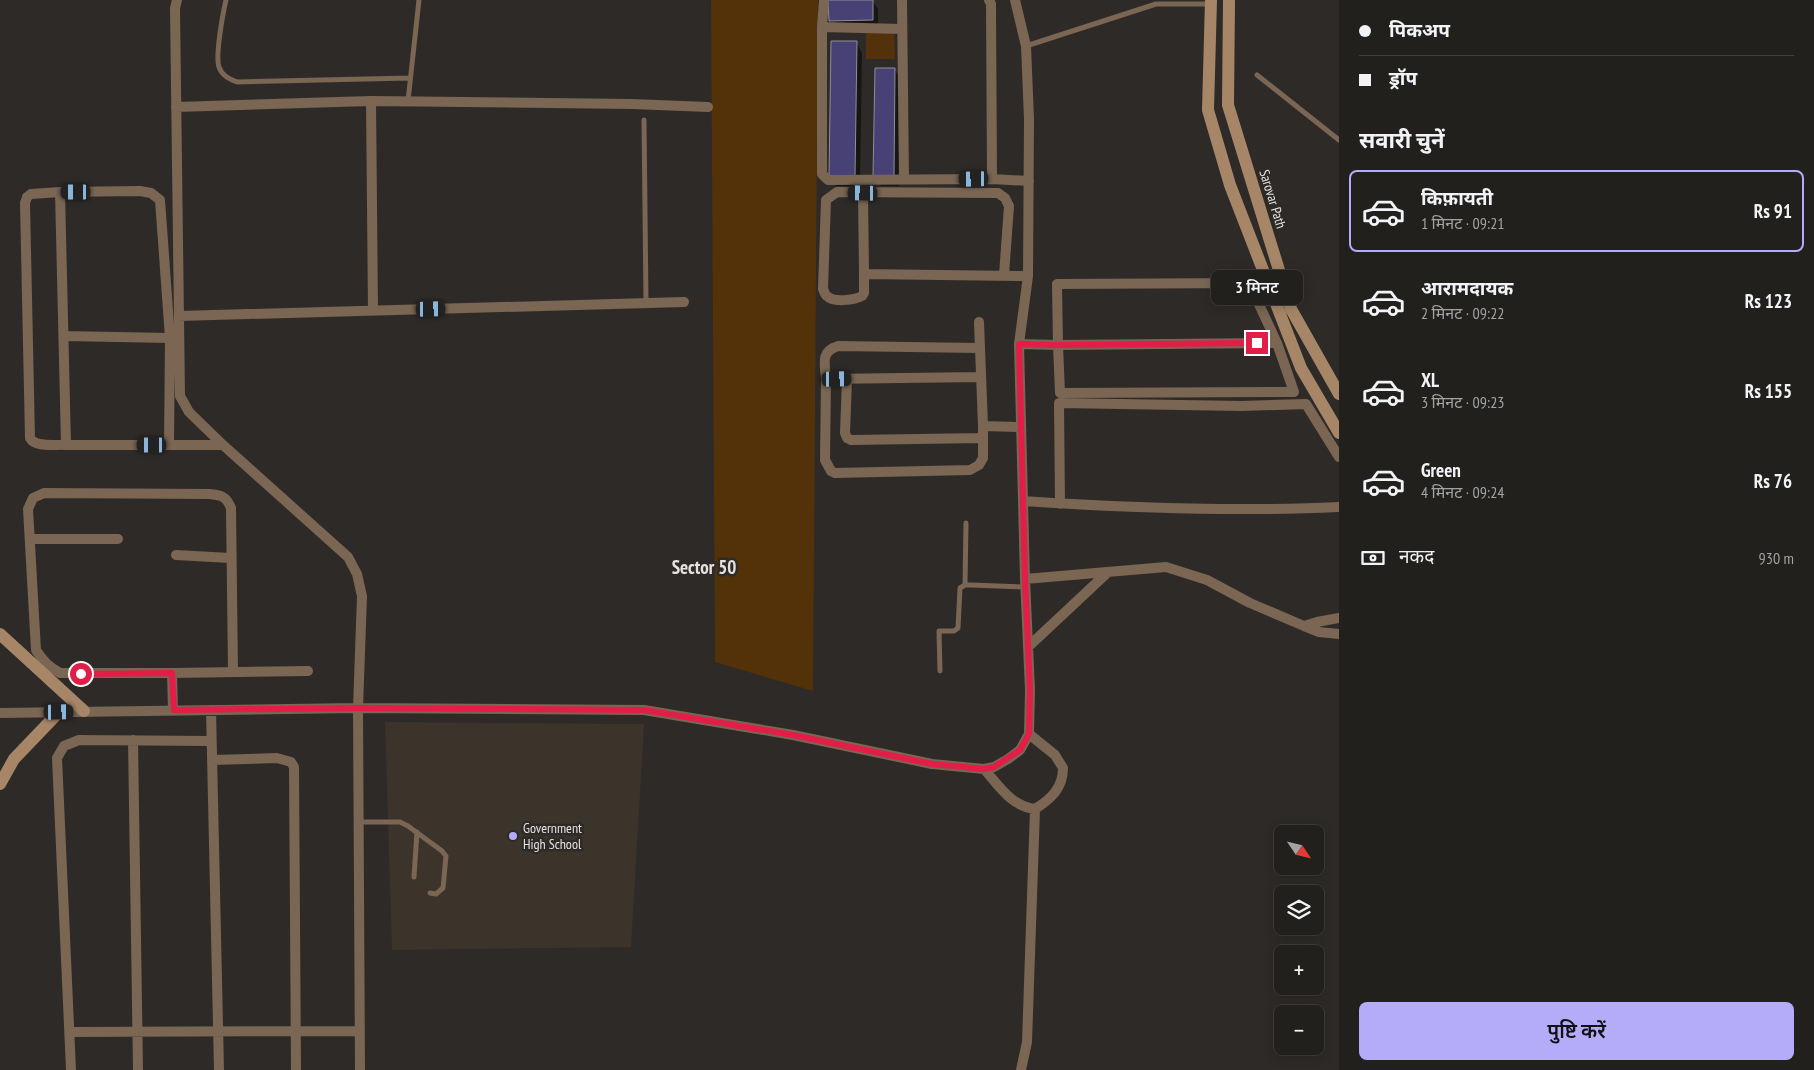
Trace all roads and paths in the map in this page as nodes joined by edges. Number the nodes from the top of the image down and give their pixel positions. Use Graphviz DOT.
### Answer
graph roads {
  1 [pos="177,0"];
  2 [pos="226,0"];
  3 [pos="419,0"];
  4 [pos="824,0"];
  5 [pos="902,0"];
  6 [pos="989,0"];
  7 [pos="1015,0"];
  8 [pos="1229,0"];
  9 [pos="1211,2"];
  10 [pos="822,27"];
  11 [pos="902,29"];
  12 [pos="1026,46"];
  13 [pos="1257,75"];
  14 [pos="410,78"];
  15 [pos="371,101"];
  16 [pos="408,101"];
  17 [pos="176,107"];
  18 [pos="708,107"];
  19 [pos="644,120"];
  20 [pos="1339,140"];
  21 [pos="992,179"];
  22 [pos="904,180"];
  23 [pos="1029,181"];
  24 [pos="60,192"];
  25 [pos="863,193"];
  26 [pos="864,274"];
  27 [pos="1004,276"];
  28 [pos="1028,276"];
  29 [pos="684,302"];
  30 [pos="646,303"];
  31 [pos="372,310"];
  32 [pos="179,316"];
  33 [pos="979,322"];
  34 [pos="64,336"];
  35 [pos="170,338"];
  36 [pos="1277,343"];
  37 [pos="1019,344"];
  38 [pos="1058,345"];
  39 [pos="979,348"];
  40 [pos="980,377"];
  41 [pos="826,379"];
  42 [pos="847,379"];
  43 [pos="1339,394"];
  44 [pos="983,426"];
  45 [pos="1021,427"];
  46 [pos="1339,433"];
  47 [pos="982,438"];
  48 [pos="66,445"];
  49 [pos="169,445"];
  50 [pos="223,445"];
  51 [pos="1339,457"];
  52 [pos="1023,501"];
  53 [pos="1060,504"];
  54 [pos="1339,507"];
  55 [pos="966,523"];
  56 [pos="30,539"];
  57 [pos="118,539"];
  58 [pos="176,555"];
  59 [pos="230,558"];
  60 [pos="1107,573"];
  61 [pos="1025,583"];
  62 [pos="965,585"];
  63 [pos="1339,618"];
  64 [pos="1304,626"];
  65 [pos="0,634"];
  66 [pos="1339,634"];
  67 [pos="1028,647"];
  68 [pos="308,671"];
  69 [pos="233,672"];
  70 [pos="940,672"];
  71 [pos="172,673"];
  72 [pos="358,708"];
  73 [pos="174,710"];
  74 [pos="211,710"];
  75 [pos="59,712"];
  76 [pos="84,712"];
  77 [pos="0,713"];
  78 [pos="1029,734"];
  79 [pos="133,740"];
  80 [pos="211,741"];
  81 [pos="212,760"];
  82 [pos="984,769"];
  83 [pos="0,784"];
  84 [pos="1035,809"];
  85 [pos="359,822"];
  86 [pos="417,832"];
  87 [pos="414,877"];
  88 [pos="430,893"];
  89 [pos="218,1031"];
  90 [pos="296,1031"];
  91 [pos="359,1031"];
  92 [pos="71,1032"];
  93 [pos="138,1032"];
  94 [pos="71,1070"];
  95 [pos="138,1070"];
  96 [pos="219,1070"];
  97 [pos="296,1070"];
  98 [pos="360,1070"];
  99 [pos="1021,1070"];
  1 -- 17 [label="street"];
  2 -- 14 [label="lane"];
  3 -- 14 [label="lane"];
  4 -- 10 [label="street"];
  5 -- 11 [label="street"];
  6 -- 21 [label="street"];
  7 -- 12 [label="street"];
  8 -- 43 [label="main road, Sarovar Path"];
  9 -- 12 [label="lane"];
  9 -- 46 [label="main road"];
  10 -- 11 [label="street"];
  10 -- 22 [label="street"];
  11 -- 22 [label="street"];
  12 -- 23 [label="street"];
  13 -- 20 [label="lane"];
  14 -- 16 [label="lane"];
  15 -- 16 [label="street"];
  15 -- 17 [label="street"];
  15 -- 31 [label="street"];
  16 -- 18 [label="street"];
  17 -- 32 [label="street"];
  19 -- 30 [label="lane"];
  21 -- 22 [label="street"];
  21 -- 23 [label="street"];
  23 -- 28 [label="street"];
  24 -- 34 [label="street"];
  24 -- 35 [label="street"];
  24 -- 48 [label="street"];
  25 -- 26 [label="street"];
  25 -- 26 [label="street"];
  25 -- 27 [label="street"];
  26 -- 27 [label="street"];
  27 -- 28 [label="street"];
  28 -- 37 [label="street"];
  29 -- 30 [label="street"];
  30 -- 31 [label="street"];
  31 -- 32 [label="street"];
  32 -- 50 [label="street"];
  33 -- 39 [label="street"];
  34 -- 35 [label="street"];
  34 -- 48 [label="street"];
  35 -- 49 [label="street"];
  36 -- 38 [label="street"];
  36 -- 38 [label="street"];
  36 -- 38 [label="street"];
  37 -- 38 [label="street"];
  37 -- 45 [label="street"];
  39 -- 40 [label="street"];
  39 -- 41 [label="street"];
  40 -- 42 [label="street"];
  40 -- 44 [label="street"];
  41 -- 42 [label="street"];
  41 -- 47 [label="street"];
  42 -- 47 [label="street"];
  44 -- 45 [label="street"];
  44 -- 47 [label="street"];
  45 -- 52 [label="street"];
  48 -- 49 [label="street"];
  49 -- 50 [label="street"];
  50 -- 72 [label="street"];
  51 -- 53 [label="street"];
  52 -- 53 [label="street"];
  52 -- 61 [label="street"];
  53 -- 54 [label="street"];
  55 -- 62 [label="lane"];
  56 -- 57 [label="street"];
  56 -- 59 [label="street"];
  56 -- 71 [label="street"];
  58 -- 59 [label="street"];
  59 -- 69 [label="street"];
  60 -- 61 [label="street"];
  60 -- 64 [label="street"];
  60 -- 67 [label="street"];
  61 -- 62 [label="lane"];
  61 -- 67 [label="street"];
  62 -- 70 [label="lane"];
  63 -- 64 [label="street"];
  64 -- 66 [label="street"];
  65 -- 76 [label="main road"];
  67 -- 78 [label="street"];
  68 -- 69 [label="street"];
  69 -- 71 [label="street"];
  71 -- 73 [label="street"];
  72 -- 74 [label="street"];
  72 -- 82 [label="street"];
  72 -- 85 [label="street"];
  73 -- 74 [label="street"];
  73 -- 76 [label="street"];
  74 -- 80 [label="street"];
  75 -- 76 [label="street"];
  75 -- 77 [label="street"];
  75 -- 83 [label="main road"];
  78 -- 82 [label="street"];
  78 -- 84 [label="street"];
  79 -- 80 [label="street"];
  79 -- 92 [label="street"];
  79 -- 93 [label="street"];
  80 -- 81 [label="street"];
  81 -- 89 [label="street"];
  81 -- 90 [label="street"];
  82 -- 84 [label="street"];
  84 -- 99 [label="street"];
  85 -- 86 [label="lane"];
  85 -- 91 [label="street"];
  86 -- 87 [label="lane"];
  86 -- 88 [label="lane"];
  89 -- 90 [label="street"];
  89 -- 93 [label="street"];
  89 -- 96 [label="street"];
  90 -- 91 [label="street"];
  90 -- 97 [label="street"];
  91 -- 98 [label="street"];
  92 -- 93 [label="street"];
  92 -- 94 [label="street"];
  93 -- 95 [label="street"];
}
